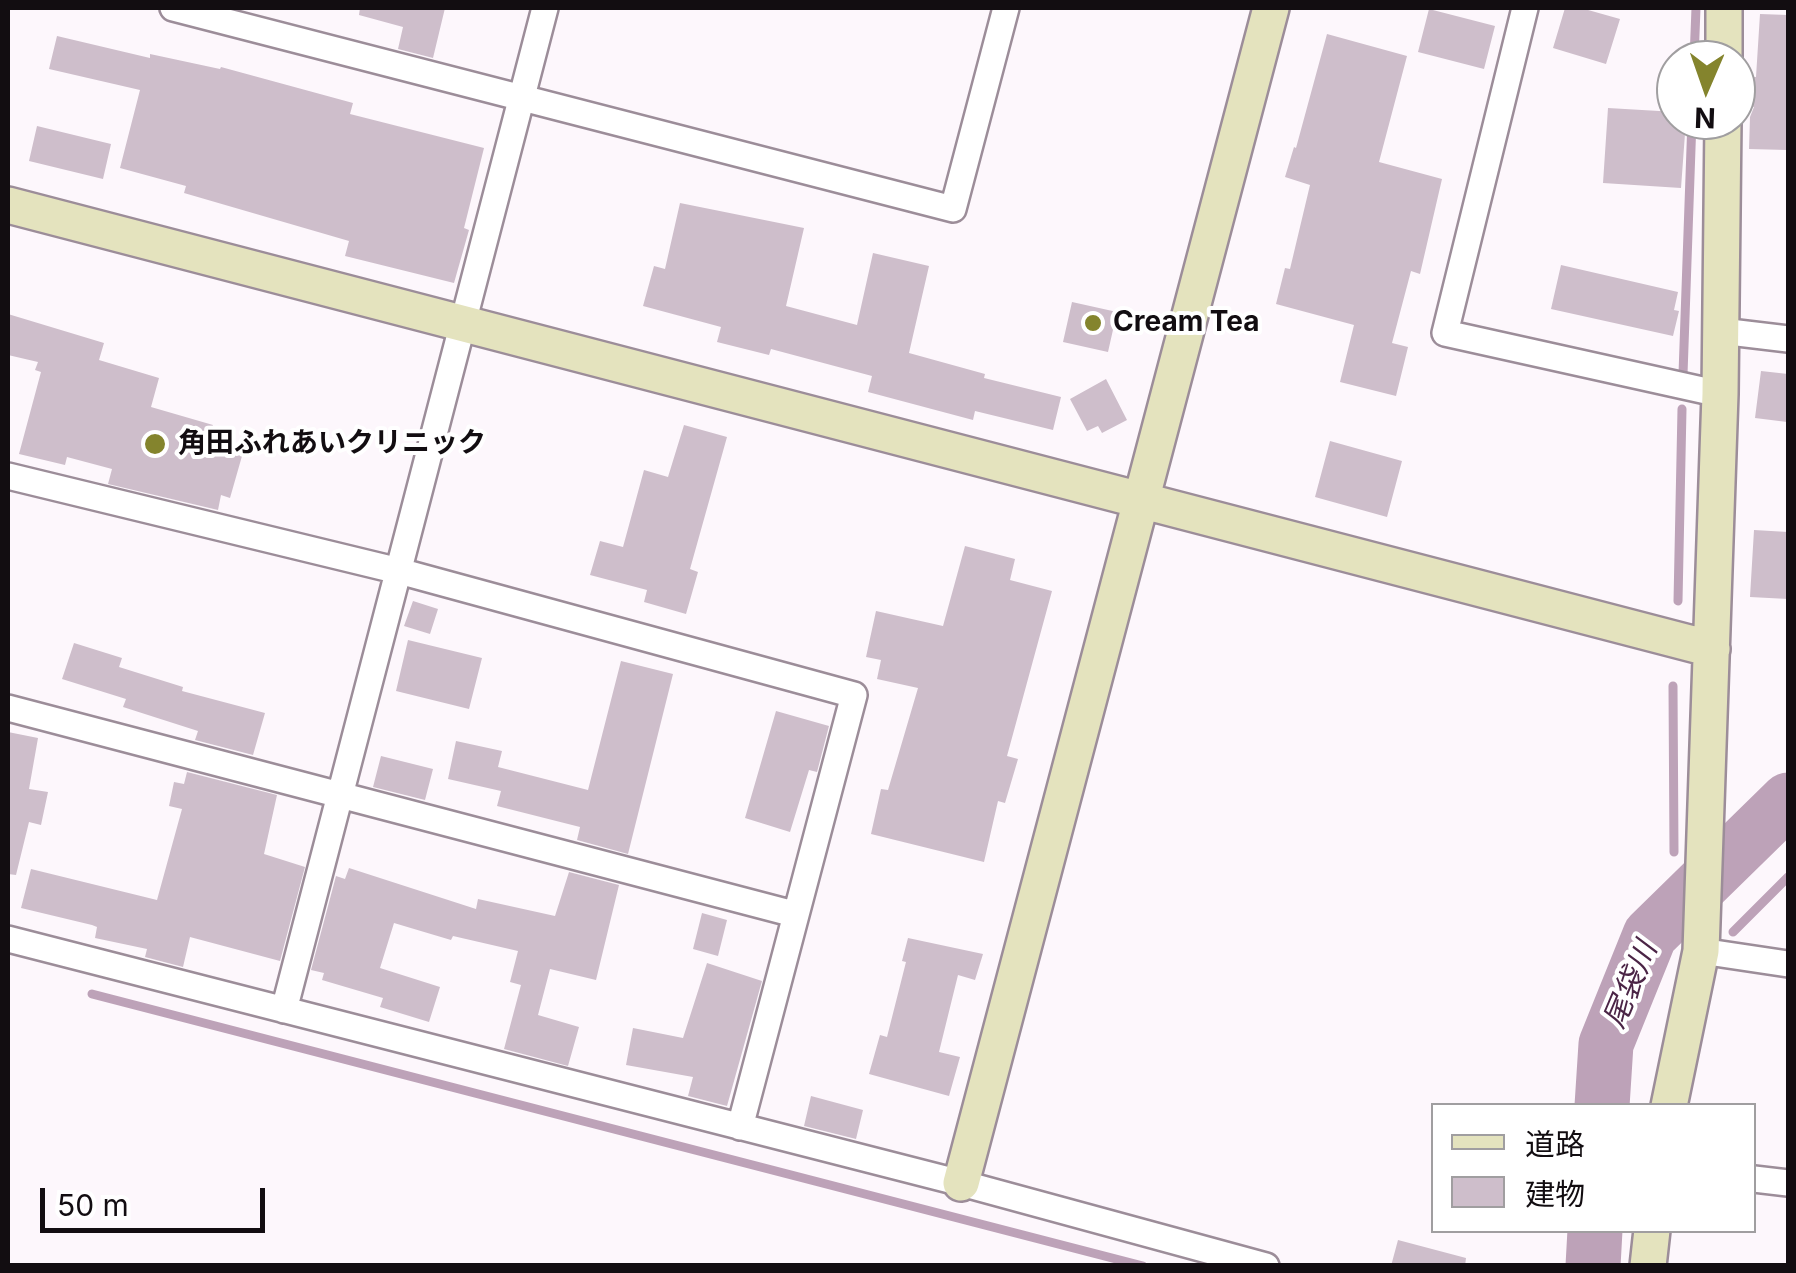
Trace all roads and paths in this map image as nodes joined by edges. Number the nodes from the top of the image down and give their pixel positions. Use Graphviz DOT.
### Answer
graph roads {
  1 [pos="173,8"];
  2 [pos="545,8"];
  3 [pos="1006,8"];
  4 [pos="1271,8"];
  5 [pos="1525,8"];
  6 [pos="1724,8"];
  7 [pos="1724,40"];
  8 [pos="522,97"];
  9 [pos="1723,140"];
  10 [pos="8,206"];
  11 [pos="464,324"];
  12 [pos="1721,331"];
  13 [pos="1788,338"];
  14 [pos="1720,394"];
  15 [pos="8,476"];
  16 [pos="1141,502"];
  17 [pos="399,571"];
  18 [pos="1712,649"];
  19 [pos="8,708"];
  20 [pos="341,795"];
  21 [pos="794,914"];
  22 [pos="8,939"];
  23 [pos="1701,952"];
  24 [pos="1788,964"];
  25 [pos="284,1010"];
  26 [pos="1670,1103"];
  27 [pos="740,1127"];
  28 [pos="1756,1179"];
  29 [pos="961,1183"];
  30 [pos="1788,1183"];
  31 [pos="1652,1233"];
  32 [pos="1266,1266"];
  33 [pos="1648,1266"];
  1 -- 8 [label="street"];
  2 -- 8 [label="street"];
  3 -- 8 [label="street"];
  4 -- 16 [label="street"];
  5 -- 14 [label="street"];
  6 -- 7 [label="street"];
  8 -- 11 [label="street"];
  9 -- 12 [label="street"];
  10 -- 11 [label="street"];
  11 -- 16 [label="street"];
  11 -- 17 [label="street"];
  12 -- 13 [label="street"];
  12 -- 14 [label="street"];
  14 -- 18 [label="street"];
  15 -- 17 [label="street"];
  16 -- 18 [label="street"];
  16 -- 29 [label="street"];
  17 -- 20 [label="street"];
  17 -- 21 [label="street"];
  18 -- 23 [label="street"];
  19 -- 20 [label="street"];
  20 -- 21 [label="street"];
  20 -- 25 [label="street"];
  21 -- 27 [label="street"];
  22 -- 25 [label="street"];
  23 -- 24 [label="street"];
  23 -- 26 [label="street"];
  25 -- 27 [label="street"];
  27 -- 29 [label="street"];
  28 -- 30 [label="street"];
  29 -- 32 [label="street"];
  31 -- 33 [label="street"];
}
